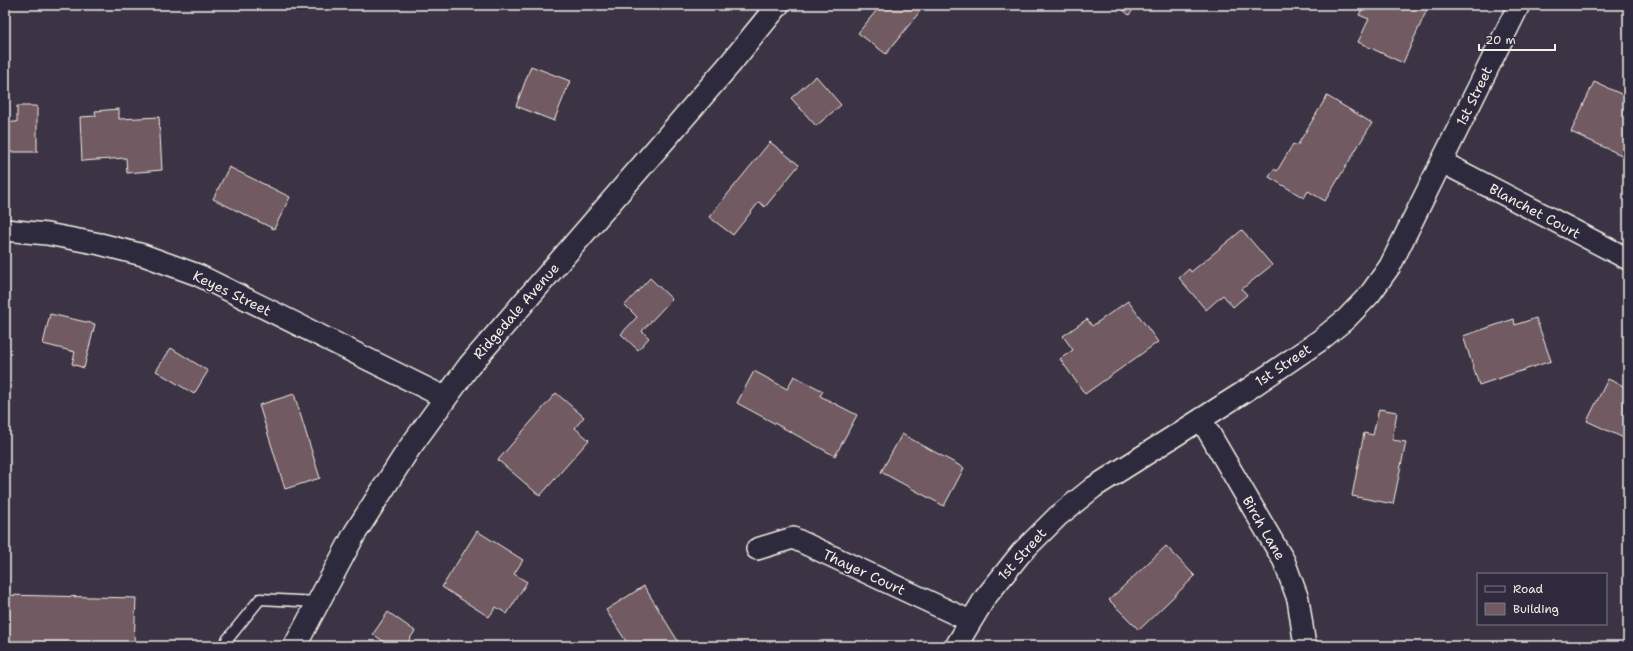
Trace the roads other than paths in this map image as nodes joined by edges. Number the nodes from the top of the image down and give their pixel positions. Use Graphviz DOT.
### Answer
graph roads {
  1 [pos="1519,5"];
  2 [pos="771,9"];
  3 [pos="1442,162"];
  4 [pos="5,230"];
  5 [pos="1628,259"];
  6 [pos="446,398"];
  7 [pos="1201,419"];
  8 [pos="757,549"];
  9 [pos="318,602"];
  10 [pos="970,621"];
  11 [pos="224,646"];
  12 [pos="295,646"];
  13 [pos="956,646"];
  14 [pos="1305,646"];
  1 -- 3 [label="street, 1st Street"];
  2 -- 6 [label="main road, Ridgedale Avenue"];
  3 -- 5 [label="street, Blanchet Court"];
  3 -- 7 [label="street, 1st Street"];
  4 -- 6 [label="street, Keyes Street"];
  6 -- 9 [label="main road, Ridgedale Avenue"];
  7 -- 10 [label="street, 1st Street"];
  7 -- 14 [label="street, Birch Lane"];
  8 -- 10 [label="street, Thayer Court"];
  9 -- 11 [label="lane"];
  9 -- 12 [label="main road, Ridgedale Avenue"];
  10 -- 13 [label="street, 1st Street"];
}
